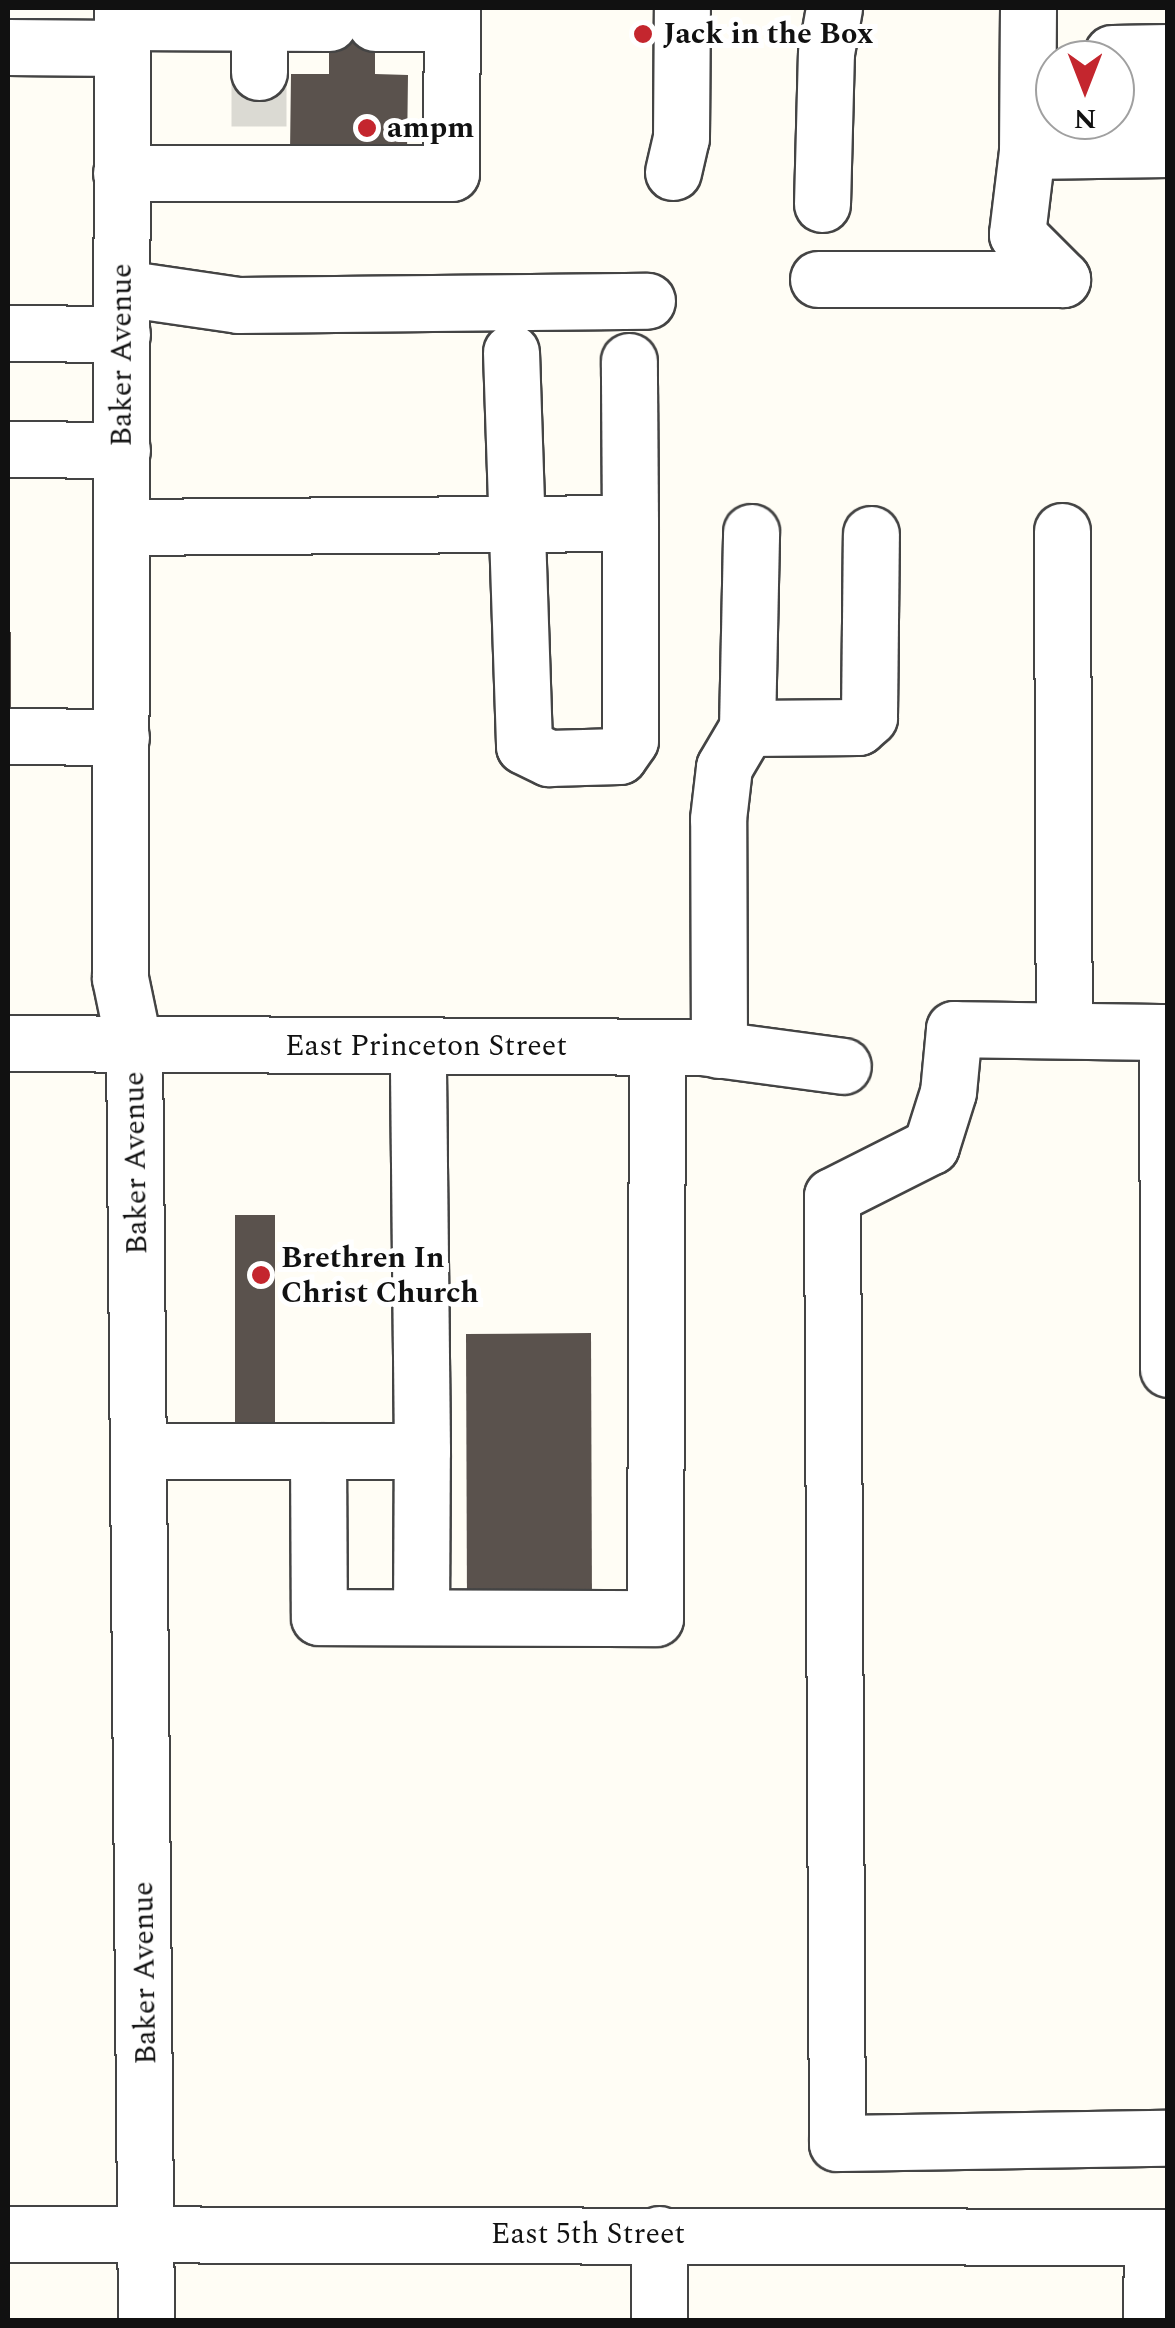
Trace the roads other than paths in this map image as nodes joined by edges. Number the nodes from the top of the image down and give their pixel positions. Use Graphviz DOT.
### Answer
graph roads {
  1 [pos="682,8"];
  2 [pos="834,8"];
  3 [pos="452,15"];
  4 [pos="122,26"];
  5 [pos="259,34"];
  6 [pos="8,47"];
  7 [pos="1135,49"];
  8 [pos="1168,52"];
  9 [pos="1168,105"];
  10 [pos="1135,106"];
  11 [pos="1035,128"];
  12 [pos="1124,140"];
  13 [pos="1168,149"];
  14 [pos="673,172"];
  15 [pos="121,173"];
  16 [pos="822,204"];
  17 [pos="818,279"];
  18 [pos="647,302"];
  19 [pos="122,311"];
  20 [pos="8,334"];
  21 [pos="511,352"];
  22 [pos="629,361"];
  23 [pos="8,449"];
  24 [pos="122,450"];
  25 [pos="630,523"];
  26 [pos="518,524"];
  27 [pos="121,527"];
  28 [pos="1062,530"];
  29 [pos="750,532"];
  30 [pos="871,534"];
  31 [pos="747,728"];
  32 [pos="8,736"];
  33 [pos="121,737"];
  34 [pos="1064,1030"];
  35 [pos="1167,1032"];
  36 [pos="8,1044"];
  37 [pos="134,1045"];
  38 [pos="418,1046"];
  39 [pos="657,1047"];
  40 [pos="719,1050"];
  41 [pos="843,1066"];
  42 [pos="1168,1369"];
  43 [pos="139,1452"];
  44 [pos="318,1452"];
  45 [pos="422,1452"];
  46 [pos="421,1617"];
  47 [pos="1168,2138"];
  48 [pos="148,2232"];
  49 [pos="8,2234"];
  50 [pos="659,2234"];
  51 [pos="1160,2237"];
  52 [pos="146,2320"];
  53 [pos="659,2320"];
  54 [pos="1151,2320"];
  1 -- 14 [label="street"];
  2 -- 16 [label="street"];
  3 -- 5 [label="street"];
  3 -- 15 [label="street"];
  4 -- 5 [label="street"];
  4 -- 6 [label="street"];
  4 -- 15 [label="street, Baker Avenue"];
  7 -- 8 [label="street"];
  9 -- 10 [label="street"];
  11 -- 17 [label="street"];
  12 -- 13 [label="street"];
  15 -- 19 [label="street, Baker Avenue"];
  18 -- 19 [label="street"];
  19 -- 20 [label="street"];
  19 -- 24 [label="street, Baker Avenue"];
  21 -- 26 [label="street"];
  22 -- 25 [label="street"];
  23 -- 24 [label="street"];
  24 -- 27 [label="street, Baker Avenue"];
  25 -- 26 [label="street"];
  25 -- 26 [label="street"];
  26 -- 27 [label="street"];
  27 -- 33 [label="street, Baker Avenue"];
  28 -- 34 [label="street"];
  29 -- 31 [label="street"];
  30 -- 31 [label="street"];
  31 -- 40 [label="street"];
  32 -- 33 [label="street"];
  33 -- 37 [label="street, Baker Avenue"];
  34 -- 35 [label="street"];
  34 -- 47 [label="street"];
  35 -- 42 [label="street"];
  36 -- 37 [label="street, East Princeton Street"];
  37 -- 38 [label="street, East Princeton Street"];
  37 -- 43 [label="street, Baker Avenue"];
  38 -- 39 [label="street, East Princeton Street"];
  38 -- 45 [label="street"];
  39 -- 40 [label="street, East Princeton Street"];
  39 -- 46 [label="street"];
  40 -- 41 [label="street, East Princeton Street"];
  43 -- 44 [label="street"];
  43 -- 48 [label="street, Baker Avenue"];
  44 -- 45 [label="street"];
  44 -- 46 [label="street"];
  45 -- 46 [label="street"];
  48 -- 49 [label="street, East 5th Street"];
  48 -- 50 [label="street, East 5th Street"];
  48 -- 52 [label="street, Baker Avenue"];
  50 -- 51 [label="street, East 5th Street"];
  50 -- 53 [label="street"];
  51 -- 54 [label="street"];
}
